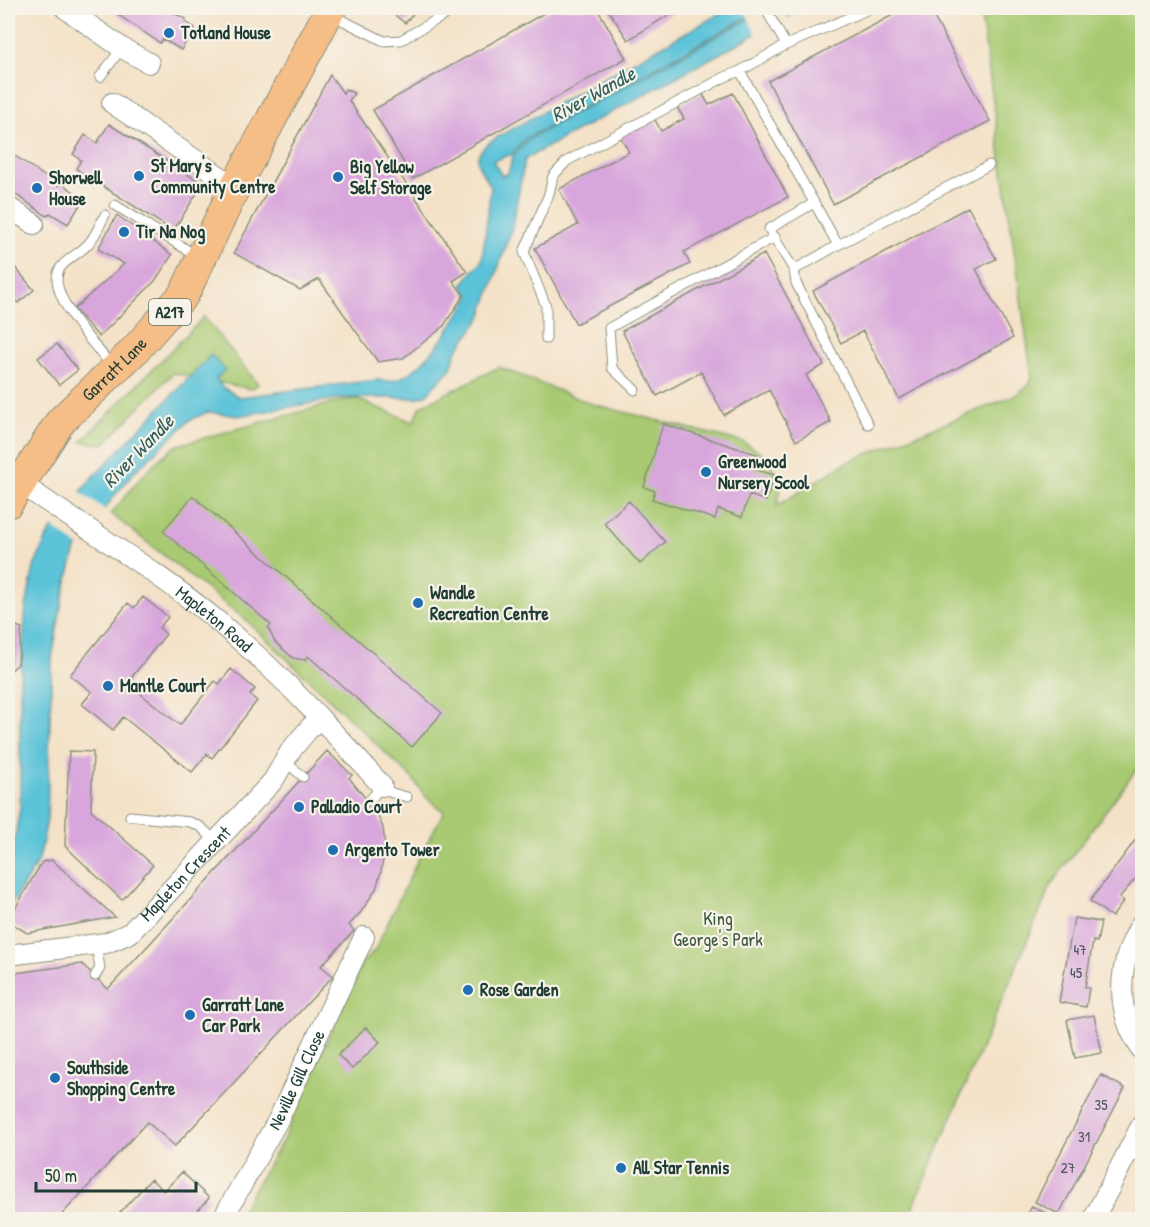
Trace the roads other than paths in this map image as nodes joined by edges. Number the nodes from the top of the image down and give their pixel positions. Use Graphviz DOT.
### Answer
graph roads {
  1 [pos="65,8"];
  2 [pos="457,8"];
  3 [pos="765,8"];
  4 [pos="871,8"];
  5 [pos="329,10"];
  6 [pos="786,45"];
  7 [pos="122,48"];
  8 [pos="149,63"];
  9 [pos="740,71"];
  10 [pos="100,77"];
  11 [pos="112,103"];
  12 [pos="989,165"];
  13 [pos="235,187"];
  14 [pos="814,203"];
  15 [pos="115,205"];
  16 [pos="8,207"];
  17 [pos="105,215"];
  18 [pos="34,224"];
  19 [pos="775,237"];
  20 [pos="838,245"];
  21 [pos="201,259"];
  22 [pos="794,270"];
  23 [pos="546,339"];
  24 [pos="115,369"];
  25 [pos="635,390"];
  26 [pos="868,424"];
  27 [pos="14,493"];
  28 [pos="319,717"];
  29 [pos="285,761"];
  30 [pos="303,777"];
  31 [pos="376,793"];
  32 [pos="407,797"];
  33 [pos="130,816"];
  34 [pos="216,842"];
  35 [pos="1143,923"];
  36 [pos="364,936"];
  37 [pos="96,945"];
  38 [pos="8,955"];
  39 [pos="95,976"];
  40 [pos="1143,1050"];
  41 [pos="1143,1124"];
  42 [pos="222,1220"];
  43 [pos="1093,1220"];
  1 -- 7 [label="street"];
  2 -- 5 [label="lane"];
  3 -- 6 [label="lane"];
  4 -- 6 [label="lane"];
  5 -- 13 [label="main road, Garratt Lane / A217"];
  6 -- 9 [label="lane"];
  7 -- 8 [label="street"];
  7 -- 10 [label="lane"];
  9 -- 14 [label="lane"];
  9 -- 23 [label="lane"];
  11 -- 13 [label="street"];
  12 -- 20 [label="lane"];
  13 -- 21 [label="main road, Garratt Lane / A217"];
  14 -- 19 [label="lane"];
  14 -- 20 [label="lane"];
  15 -- 21 [label="lane"];
  16 -- 18 [label="street"];
  17 -- 24 [label="lane"];
  19 -- 22 [label="lane"];
  19 -- 25 [label="lane"];
  20 -- 22 [label="lane"];
  21 -- 24 [label="main road, Garratt Lane / A217"];
  22 -- 26 [label="lane"];
  24 -- 27 [label="main road, Garratt Lane / A217"];
  27 -- 28 [label="street, Mapleton Road"];
  28 -- 29 [label="street, Mapleton Crescent"];
  28 -- 31 [label="street, Mapleton Road"];
  29 -- 30 [label="lane"];
  29 -- 34 [label="street, Mapleton Crescent"];
  31 -- 32 [label="lane"];
  33 -- 34 [label="lane"];
  34 -- 37 [label="street, Mapleton Crescent"];
  35 -- 40 [label="street"];
  36 -- 42 [label="street, Neville Gill Close"];
  37 -- 38 [label="street, Mapleton Crescent"];
  37 -- 39 [label="lane"];
  41 -- 43 [label="street"];
}
